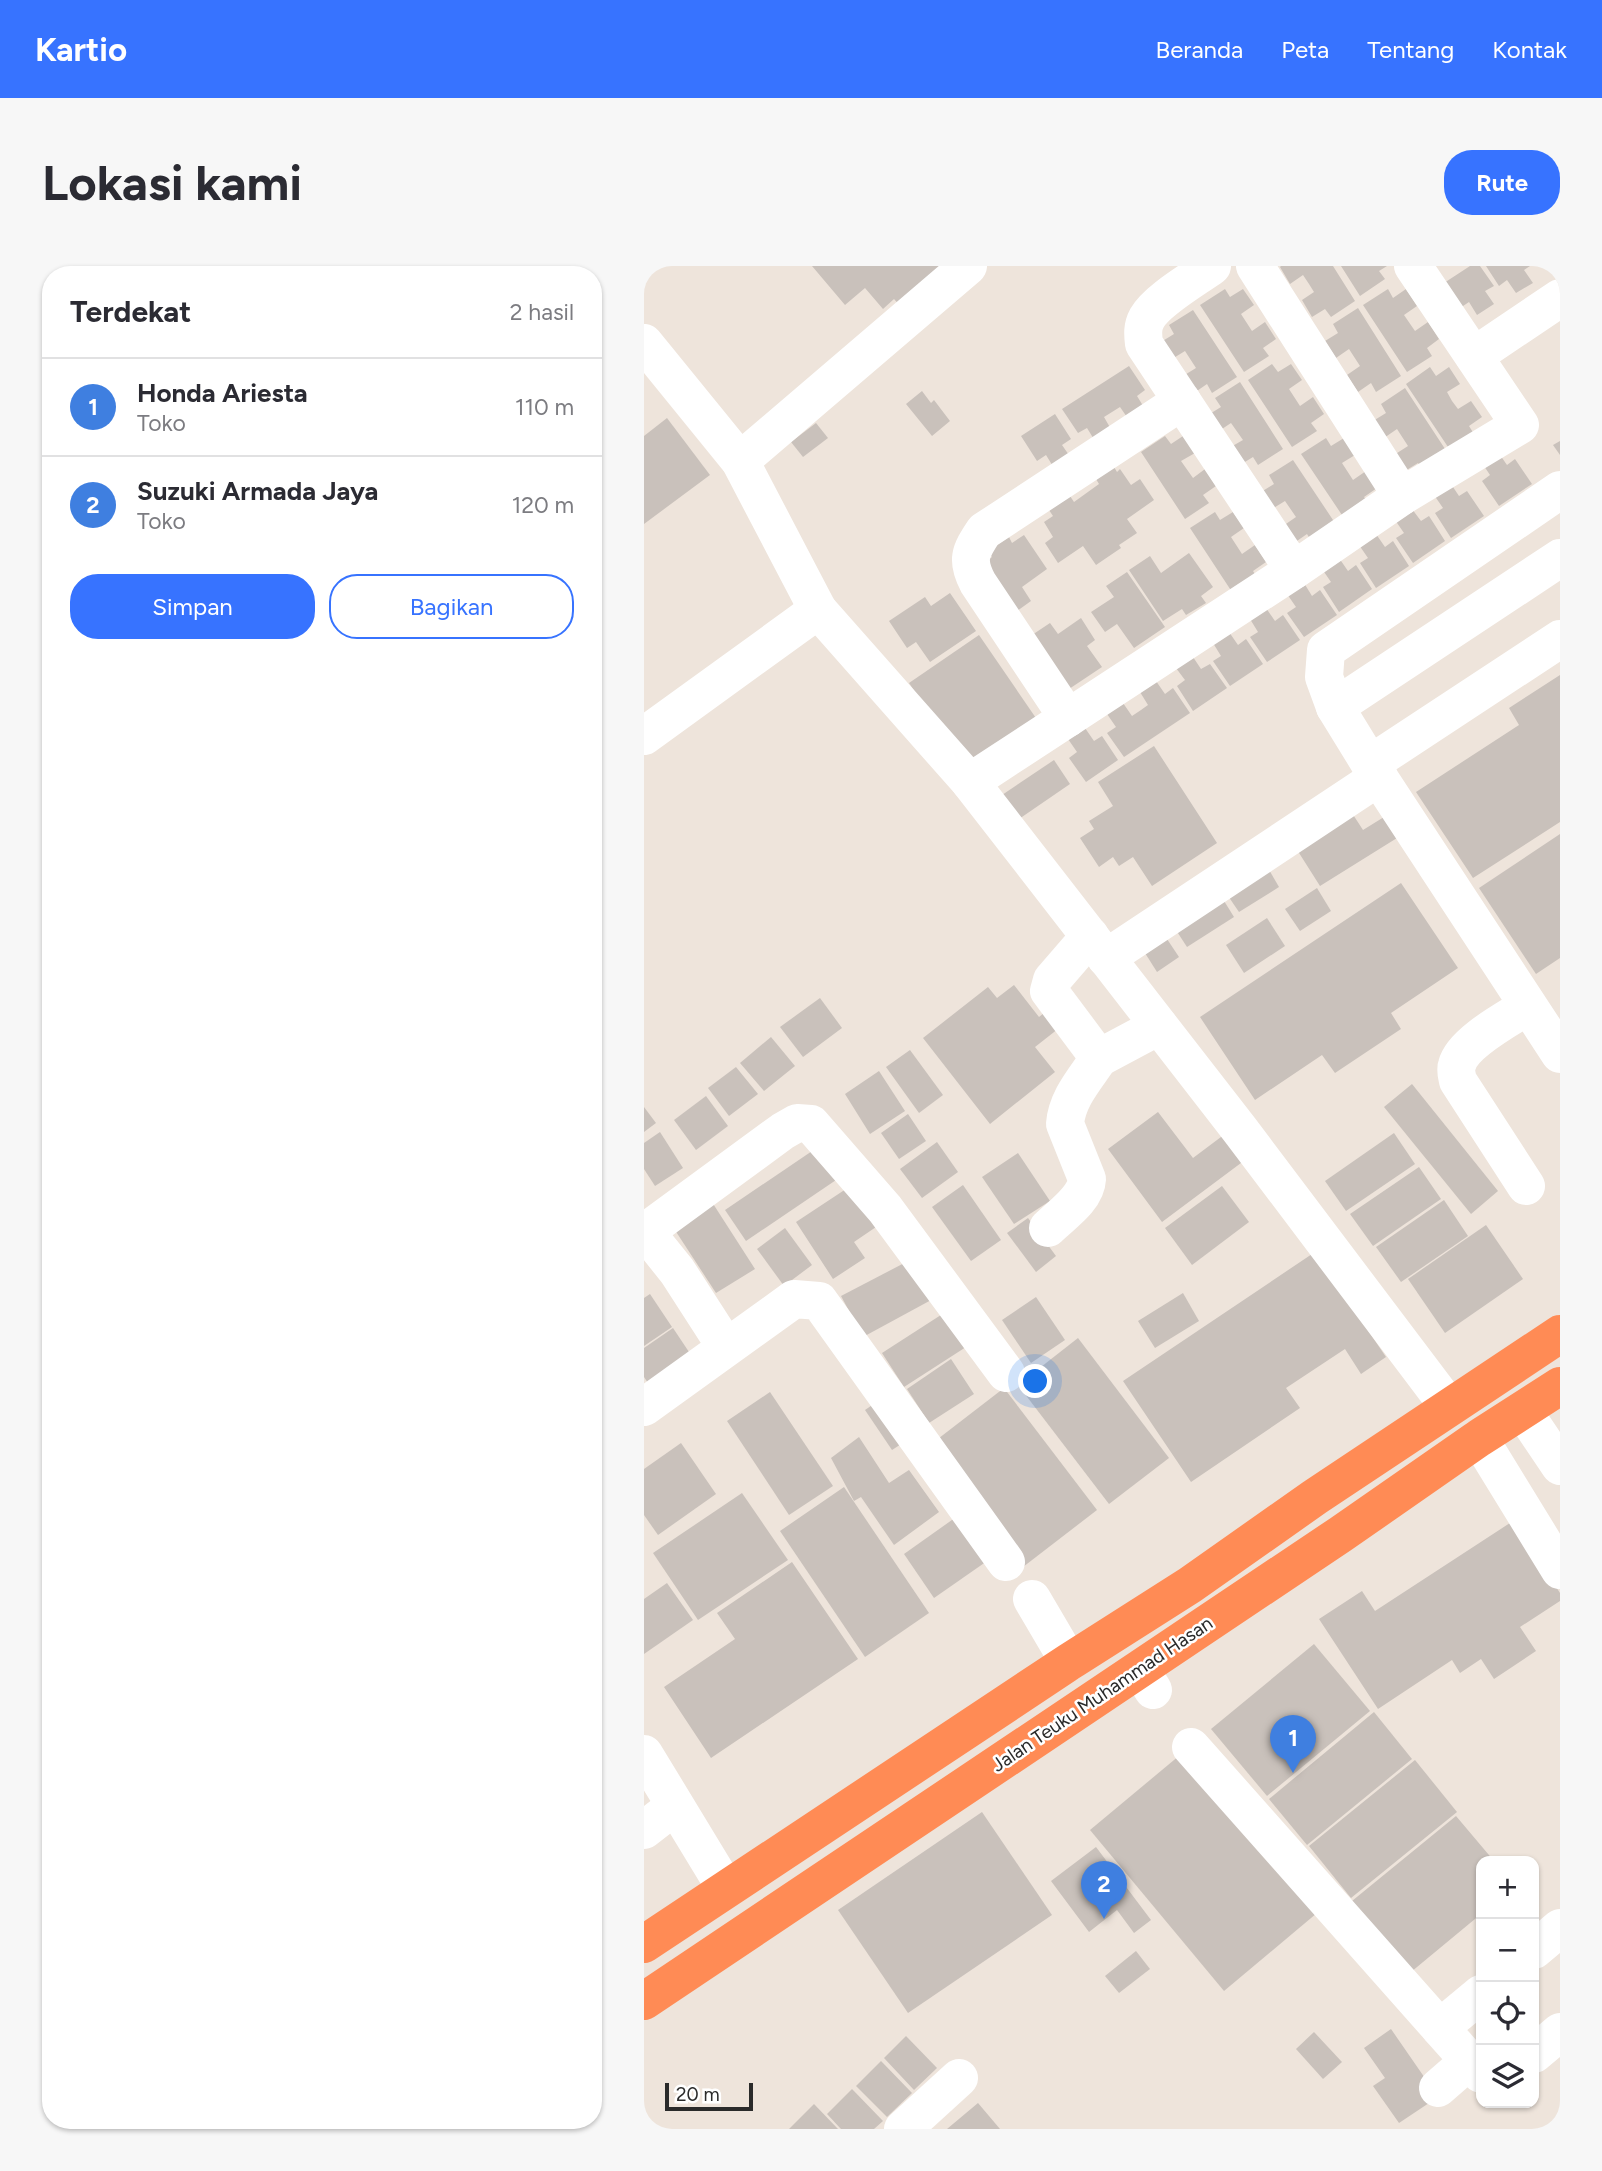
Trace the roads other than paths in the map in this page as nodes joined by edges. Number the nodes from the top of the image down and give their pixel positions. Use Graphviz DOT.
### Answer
graph roads {
  1 [pos="968,266"];
  2 [pos="1212,266"];
  3 [pos="1255,266"];
  4 [pos="1413,266"];
  5 [pos="1560,299"];
  6 [pos="647,351"];
  7 [pos="1474,356"];
  8 [pos="1182,401"];
  9 [pos="740,461"];
  10 [pos="1560,490"];
  11 [pos="1402,496"];
  12 [pos="1560,558"];
  13 [pos="1294,570"];
  14 [pos="818,610"];
  15 [pos="1560,639"];
  16 [pos="1335,707"];
  17 [pos="1069,718"];
  18 [pos="644,736"];
  19 [pos="1375,771"];
  20 [pos="970,782"];
  21 [pos="1098,947"];
  22 [pos="1528,1006"];
  23 [pos="1159,1026"];
  24 [pos="1560,1054"];
  25 [pos="1099,1058"];
  26 [pos="1526,1186"];
  27 [pos="1048,1228"];
  28 [pos="645,1231"];
  29 [pos="1560,1334"];
  30 [pos="726,1347"];
  31 [pos="1006,1373"];
  32 [pos="1560,1386"];
  33 [pos="644,1407"];
  34 [pos="1449,1407"];
  35 [pos="1523,1411"];
  36 [pos="1479,1438"];
  37 [pos="1560,1466"];
  38 [pos="1315,1497"];
  39 [pos="1341,1534"];
  40 [pos="1006,1563"];
  41 [pos="1560,1570"];
  42 [pos="1032,1599"];
  43 [pos="1069,1661"];
  44 [pos="1191,1747"];
  45 [pos="644,1754"];
  46 [pos="675,1805"];
  47 [pos="644,1830"];
  48 [pos="726,1889"];
  49 [pos="644,1944"];
  50 [pos="1476,1998"];
  51 [pos="644,2001"];
  52 [pos="1440,2028"];
  53 [pos="1560,2032"];
  54 [pos="1539,2049"];
  55 [pos="1475,2067"];
  56 [pos="959,2078"];
  57 [pos="1438,2088"];
  58 [pos="903,2129"];
  1 -- 9 [label="street"];
  2 -- 8 [label="street"];
  3 -- 11 [label="street"];
  4 -- 7 [label="street"];
  5 -- 7 [label="street"];
  6 -- 9 [label="street"];
  7 -- 11 [label="street"];
  8 -- 13 [label="street"];
  8 -- 17 [label="street"];
  9 -- 14 [label="street"];
  10 -- 16 [label="street"];
  11 -- 13 [label="street"];
  12 -- 16 [label="street"];
  13 -- 17 [label="street"];
  14 -- 18 [label="street"];
  14 -- 20 [label="street"];
  15 -- 19 [label="street"];
  16 -- 19 [label="street"];
  17 -- 20 [label="street"];
  19 -- 21 [label="street"];
  19 -- 22 [label="street"];
  20 -- 21 [label="street"];
  21 -- 23 [label="street"];
  21 -- 25 [label="street"];
  22 -- 24 [label="street"];
  22 -- 26 [label="street"];
  23 -- 25 [label="street"];
  23 -- 34 [label="street"];
  25 -- 27 [label="street"];
  28 -- 30 [label="street"];
  28 -- 31 [label="street"];
  29 -- 34 [label="highway"];
  30 -- 33 [label="street"];
  30 -- 40 [label="street"];
  32 -- 35 [label="highway, Jalan Teuku Muhammad Hasan"];
  34 -- 38 [label="highway"];
  35 -- 36 [label="highway, Jalan Teuku Muhammad Hasan"];
  35 -- 37 [label="street"];
  36 -- 39 [label="highway, Jalan Teuku Muhammad Hasan"];
  36 -- 41 [label="street"];
  38 -- 39 [label="highway"];
  38 -- 43 [label="highway"];
  39 -- 51 [label="highway, Jalan Teuku Muhammad Hasan"];
  42 -- 43 [label="street"];
  43 -- 48 [label="highway"];
  44 -- 52 [label="street"];
  45 -- 46 [label="street"];
  46 -- 47 [label="street"];
  46 -- 48 [label="street"];
  48 -- 49 [label="highway"];
  50 -- 52 [label="street"];
  52 -- 55 [label="street"];
  53 -- 54 [label="street"];
  55 -- 57 [label="street"];
  56 -- 58 [label="street"];
}
